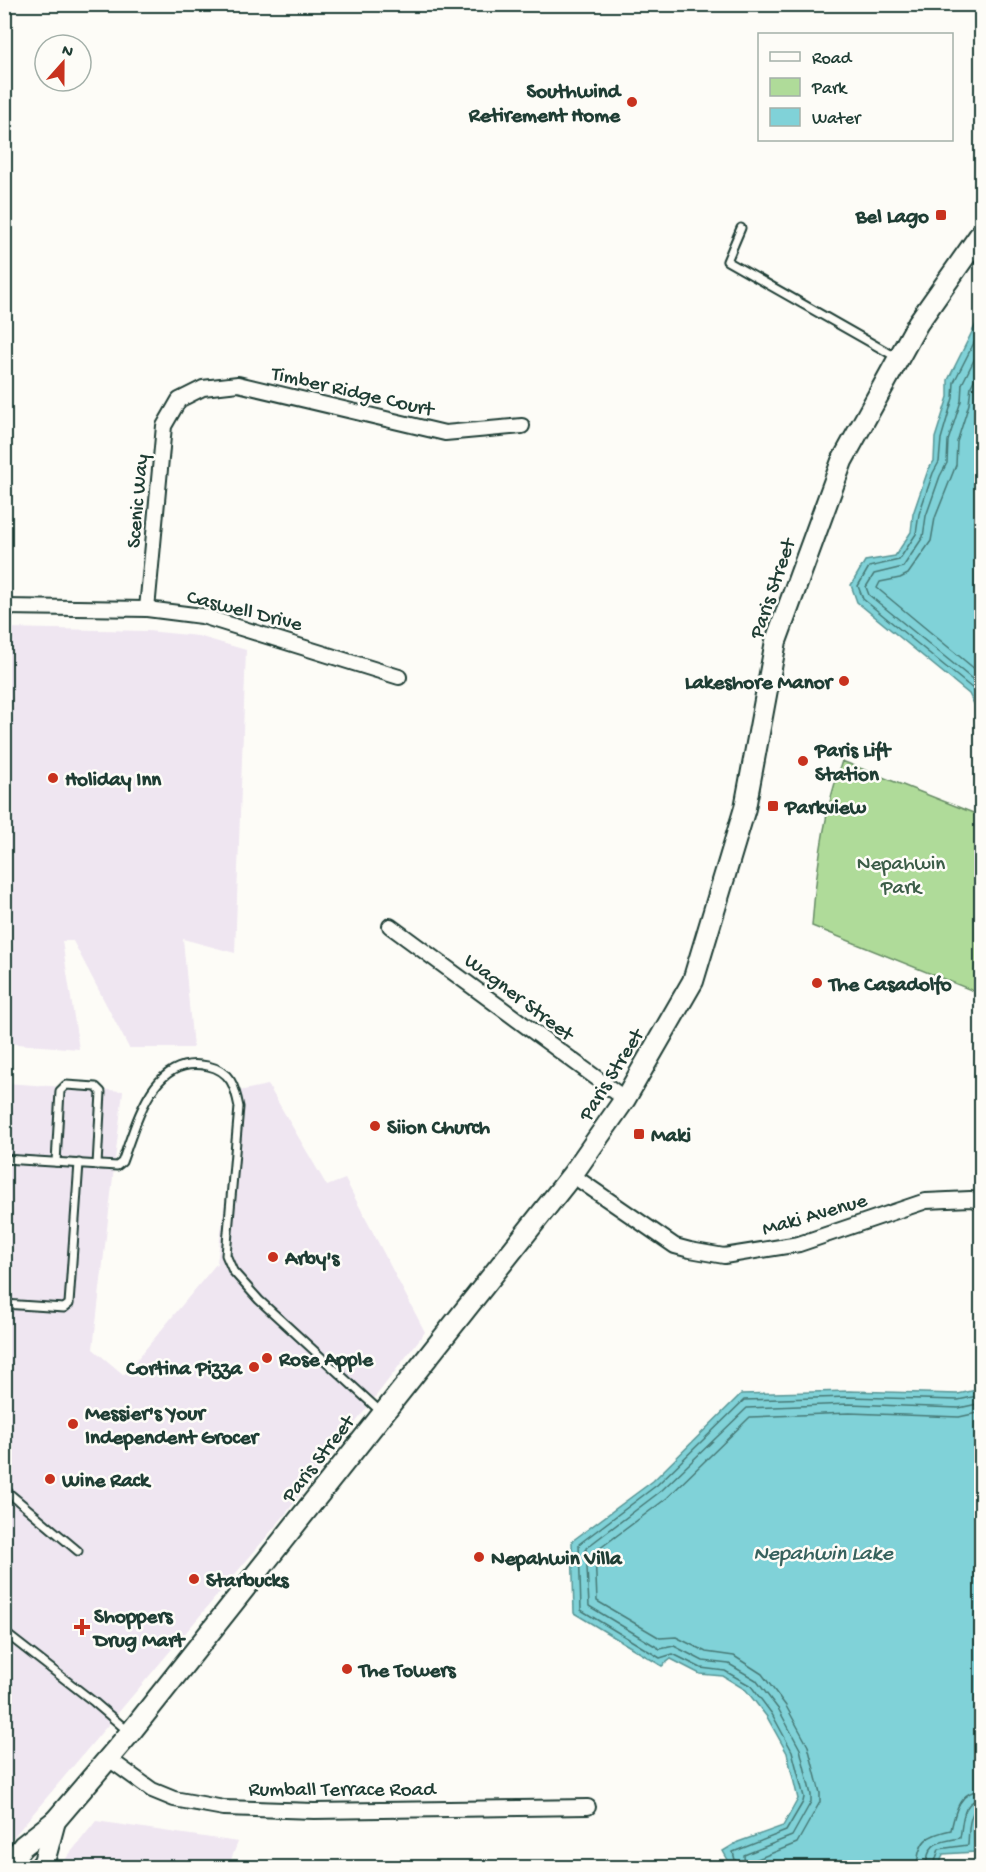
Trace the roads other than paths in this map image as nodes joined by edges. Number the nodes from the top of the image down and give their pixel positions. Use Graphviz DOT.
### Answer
graph roads {
  1 [pos="741,228"];
  2 [pos="981,232"];
  3 [pos="898,358"];
  4 [pos="179,400"];
  5 [pos="522,426"];
  6 [pos="4,607"];
  7 [pos="147,609"];
  8 [pos="399,676"];
  9 [pos="390,926"];
  10 [pos="625,1099"];
  11 [pos="4,1159"];
  12 [pos="56,1162"];
  13 [pos="79,1163"];
  14 [pos="97,1165"];
  15 [pos="572,1174"];
  16 [pos="981,1201"];
  17 [pos="4,1304"];
  18 [pos="383,1414"];
  19 [pos="4,1489"];
  20 [pos="78,1551"];
  21 [pos="4,1632"];
  22 [pos="130,1733"];
  23 [pos="109,1759"];
  24 [pos="588,1807"];
  25 [pos="55,1821"];
  26 [pos="5,1868"];
  27 [pos="39,1868"];
  1 -- 3 [label="lane"];
  2 -- 3 [label="main road, Paris Street"];
  3 -- 10 [label="main road, Paris Street"];
  4 -- 5 [label="street, Timber Ridge Court"];
  4 -- 7 [label="street, Scenic Way"];
  6 -- 7 [label="street, Caswell Drive"];
  7 -- 8 [label="street, Caswell Drive"];
  9 -- 10 [label="street, Wagner Street"];
  10 -- 15 [label="main road, Paris Street"];
  11 -- 12 [label="lane"];
  12 -- 13 [label="lane"];
  12 -- 14 [label="lane"];
  13 -- 14 [label="lane"];
  13 -- 17 [label="lane"];
  14 -- 18 [label="lane"];
  15 -- 16 [label="street, Maki Avenue"];
  15 -- 18 [label="main road, Paris Street"];
  18 -- 22 [label="main road, Paris Street"];
  19 -- 20 [label="lane"];
  21 -- 22 [label="lane"];
  22 -- 23 [label="main road, Paris Street"];
  23 -- 24 [label="street, Rumball Terrace Road"];
  23 -- 25 [label="main road, Paris Street"];
  25 -- 26 [label="main road, Paris Street"];
  25 -- 27 [label="main road, Paris Street"];
}
